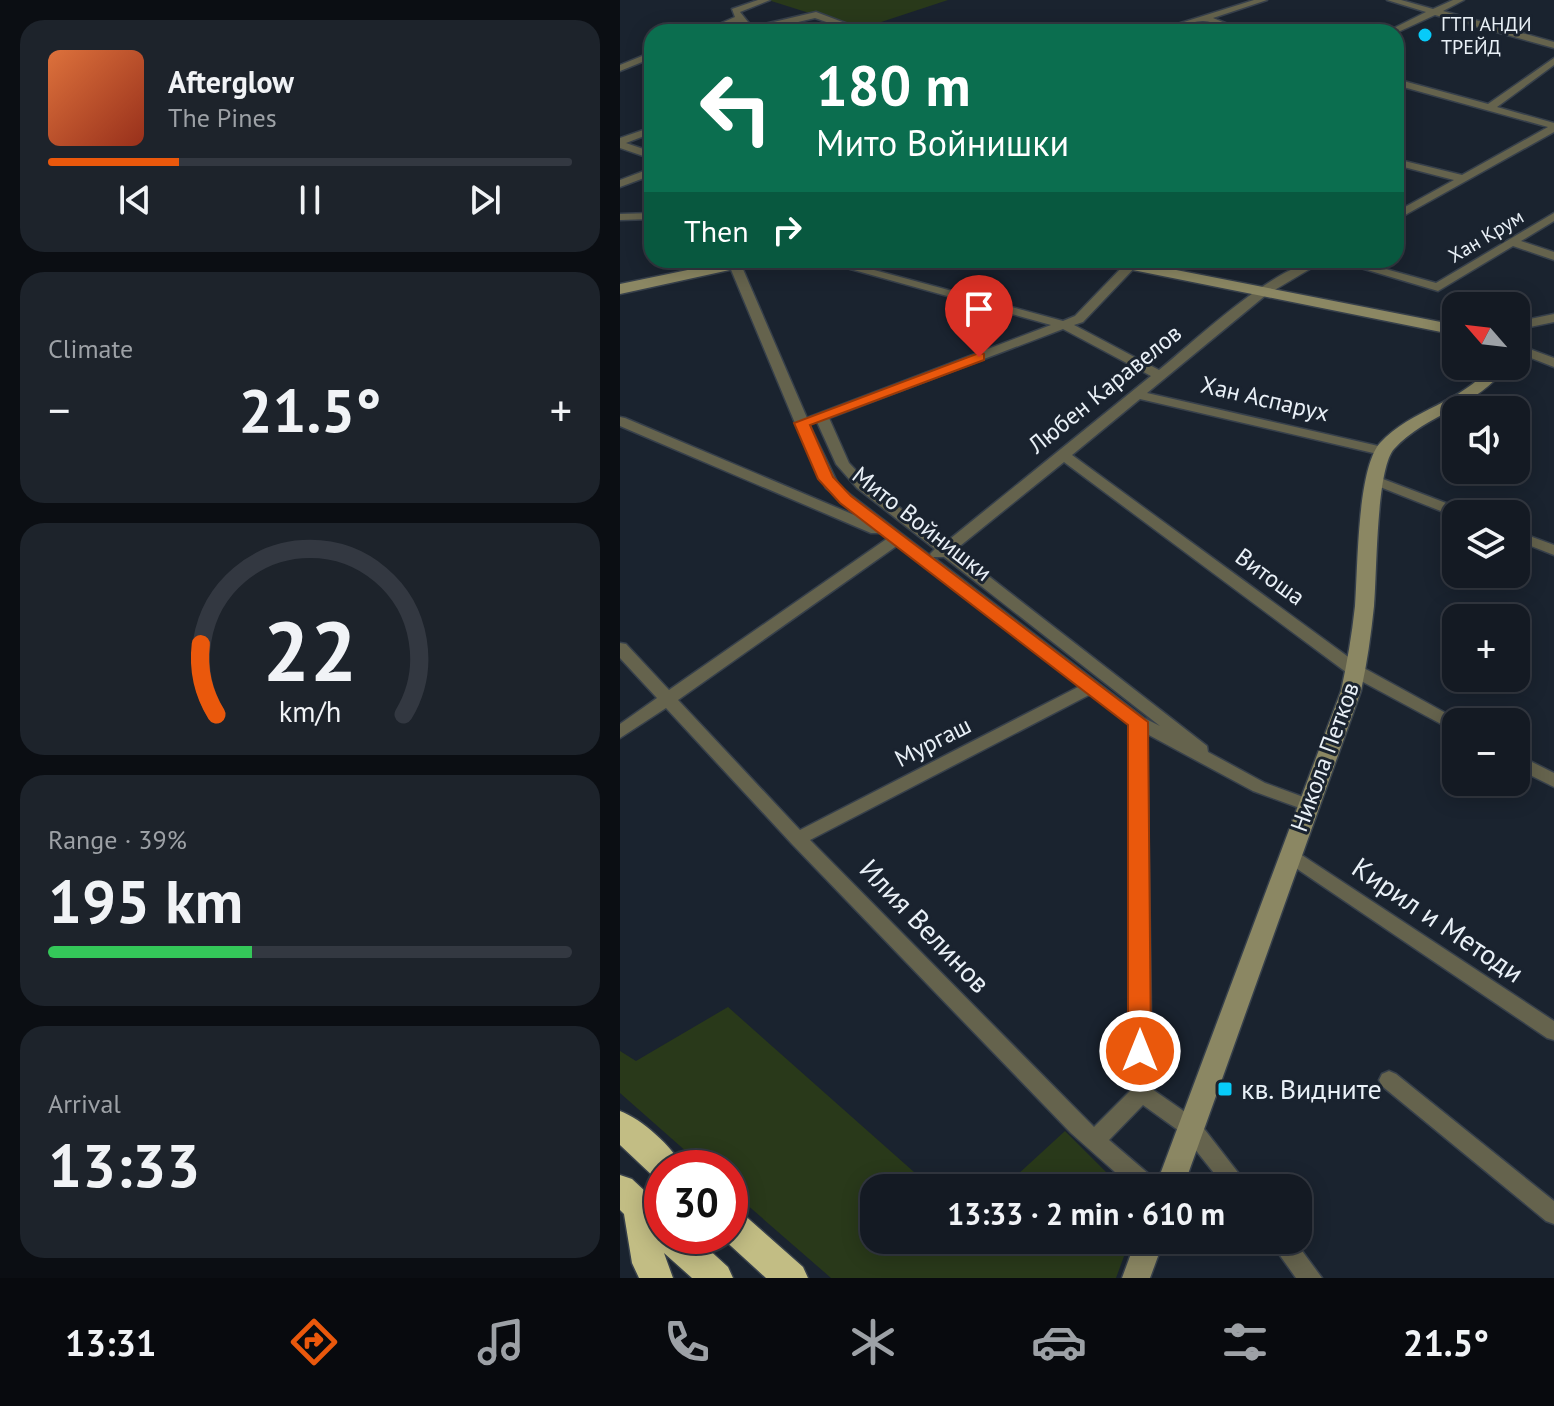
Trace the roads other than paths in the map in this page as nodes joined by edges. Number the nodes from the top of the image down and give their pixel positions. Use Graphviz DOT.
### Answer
graph roads {
  1 [pos="766,0"];
  2 [pos="1263,0"];
  3 [pos="1391,0"];
  4 [pos="1460,0"];
  5 [pos="1434,12"];
  6 [pos="739,18"];
  7 [pos="1204,18"];
  8 [pos="725,24"];
  9 [pos="744,24"];
  10 [pos="779,24"];
  11 [pos="841,24"];
  12 [pos="1184,24"];
  13 [pos="1220,24"];
  14 [pos="1404,26"];
  15 [pos="1554,45"];
  16 [pos="644,58"];
  17 [pos="1554,61"];
  18 [pos="620,68"];
  19 [pos="1404,84"];
  20 [pos="1489,108"];
  21 [pos="1554,127"];
  22 [pos="644,133"];
  23 [pos="620,142"];
  24 [pos="644,152"];
  25 [pos="1404,164"];
  26 [pos="644,174"];
  27 [pos="1463,179"];
  28 [pos="620,184"];
  29 [pos="1404,212"];
  30 [pos="644,216"];
  31 [pos="1554,216"];
  32 [pos="620,217"];
  33 [pos="1512,242"];
  34 [pos="1554,256"];
  35 [pos="709,268"];
  36 [pos="737,268"];
  37 [pos="854,268"];
  38 [pos="1129,268"];
  39 [pos="1156,268"];
  40 [pos="1305,268"];
  41 [pos="1369,268"];
  42 [pos="620,289"];
  43 [pos="1262,292"];
  44 [pos="1554,318"];
  45 [pos="1530,323"];
  46 [pos="1065,325"];
  47 [pos="1442,327"];
  48 [pos="1530,354"];
  49 [pos="1554,363"];
  50 [pos="1159,375"];
  51 [pos="1488,380"];
  52 [pos="1136,394"];
  53 [pos="821,416"];
  54 [pos="620,421"];
  55 [pos="802,423"];
  56 [pos="1382,451"];
  57 [pos="1063,455"];
  58 [pos="1375,480"];
  59 [pos="1442,506"];
  60 [pos="896,539"];
  61 [pos="1530,541"];
  62 [pos="946,550"];
  63 [pos="1554,550"];
  64 [pos="925,561"];
  65 [pos="620,648"];
  66 [pos="1356,671"];
  67 [pos="1091,687"];
  68 [pos="666,699"];
  69 [pos="1442,718"];
  70 [pos="1138,722"];
  71 [pos="620,732"];
  72 [pos="1530,768"];
  73 [pos="1224,769"];
  74 [pos="1554,781"];
  75 [pos="1308,805"];
  76 [pos="798,839"];
  77 [pos="1291,855"];
  78 [pos="1554,1032"];
  79 [pos="1389,1080"];
  80 [pos="1142,1093"];
  81 [pos="620,1125"];
  82 [pos="1190,1127"];
  83 [pos="1094,1140"];
  84 [pos="647,1150"];
  85 [pos="1133,1174"];
  86 [pos="1174,1174"];
  87 [pos="1228,1174"];
  88 [pos="641,1208"];
  89 [pos="1554,1214"];
  90 [pos="748,1240"];
  91 [pos="690,1254"];
  92 [pos="1145,1254"];
  93 [pos="1291,1254"];
  94 [pos="656,1278"];
  95 [pos="716,1278"];
  96 [pos="791,1278"];
  97 [pos="1136,1278"];
  98 [pos="1310,1278"];
  1 -- 6 [label="street"];
  2 -- 7 [label="street"];
  3 -- 5 [label="street"];
  4 -- 5 [label="street"];
  5 -- 14 [label="street"];
  5 -- 15 [label="street"];
  6 -- 8 [label="street"];
  6 -- 9 [label="street"];
  7 -- 12 [label="street"];
  7 -- 13 [label="street"];
  10 -- 11 [label="street"];
  16 -- 18 [label="street"];
  17 -- 20 [label="street"];
  19 -- 20 [label="street"];
  20 -- 21 [label="street"];
  21 -- 27 [label="street"];
  22 -- 23 [label="street"];
  23 -- 24 [label="street"];
  25 -- 27 [label="street"];
  26 -- 28 [label="street"];
  27 -- 29 [label="street"];
  30 -- 32 [label="street"];
  31 -- 33 [label="street, Хан Крум"];
  33 -- 34 [label="street"];
  33 -- 41 [label="street, Хан Крум"];
  35 -- 42 [label="street"];
  36 -- 55 [label="street, Мито Войнишки"];
  37 -- 46 [label="street"];
  38 -- 46 [label="street"];
  39 -- 43 [label="street"];
  40 -- 43 [label="street, Любен Каравелов"];
  43 -- 47 [label="street"];
  43 -- 50 [label="street, Любен Каравелов"];
  44 -- 45 [label="street"];
  46 -- 50 [label="street"];
  46 -- 53 [label="street"];
  48 -- 49 [label="street"];
  50 -- 52 [label="street, Любен Каравелов"];
  51 -- 56 [label="street"];
  52 -- 56 [label="street, Хан Аспарух"];
  52 -- 57 [label="street, Любен Каравелов"];
  53 -- 55 [label="street"];
  53 -- 62 [label="street, Мито Войнишки"];
  54 -- 60 [label="street"];
  55 -- 60 [label="street, Мито Войнишки"];
  56 -- 58 [label="street, Никола Петков"];
  57 -- 62 [label="street, Любен Каравелов"];
  57 -- 66 [label="street, Витоша"];
  58 -- 59 [label="street"];
  58 -- 66 [label="street, Никола Петков"];
  60 -- 64 [label="street, Мито Войнишки"];
  60 -- 68 [label="street"];
  61 -- 63 [label="street"];
  62 -- 64 [label="street, Любен Каравелов"];
  62 -- 73 [label="street, Мито Войнишки"];
  64 -- 67 [label="street, Мито Войнишки"];
  65 -- 68 [label="street, Илия Велинов"];
  66 -- 69 [label="street, Витоша"];
  66 -- 75 [label="street, Никола Петков"];
  67 -- 70 [label="street, Мито Войнишки"];
  67 -- 76 [label="street, Мургаш"];
  68 -- 71 [label="street"];
  68 -- 76 [label="street, Илия Велинов"];
  70 -- 73 [label="street, Мито Войнишки"];
  70 -- 80 [label="street"];
  72 -- 74 [label="street"];
  73 -- 75 [label="street, Мито Войнишки"];
  75 -- 77 [label="street, Никола Петков"];
  76 -- 83 [label="street, Илия Велинов"];
  77 -- 78 [label="street, Кирил и Методи"];
  77 -- 82 [label="street, Никола Петков"];
  79 -- 89 [label="street"];
  80 -- 82 [label="street"];
  80 -- 83 [label="street"];
  81 -- 84 [label="highway"];
  82 -- 86 [label="street, Никола Петков"];
  82 -- 87 [label="street"];
  83 -- 85 [label="street, Илия Велинов"];
  88 -- 94 [label="highway"];
  90 -- 96 [label="highway"];
  91 -- 95 [label="highway"];
  92 -- 97 [label="street"];
  93 -- 98 [label="street"];
}
